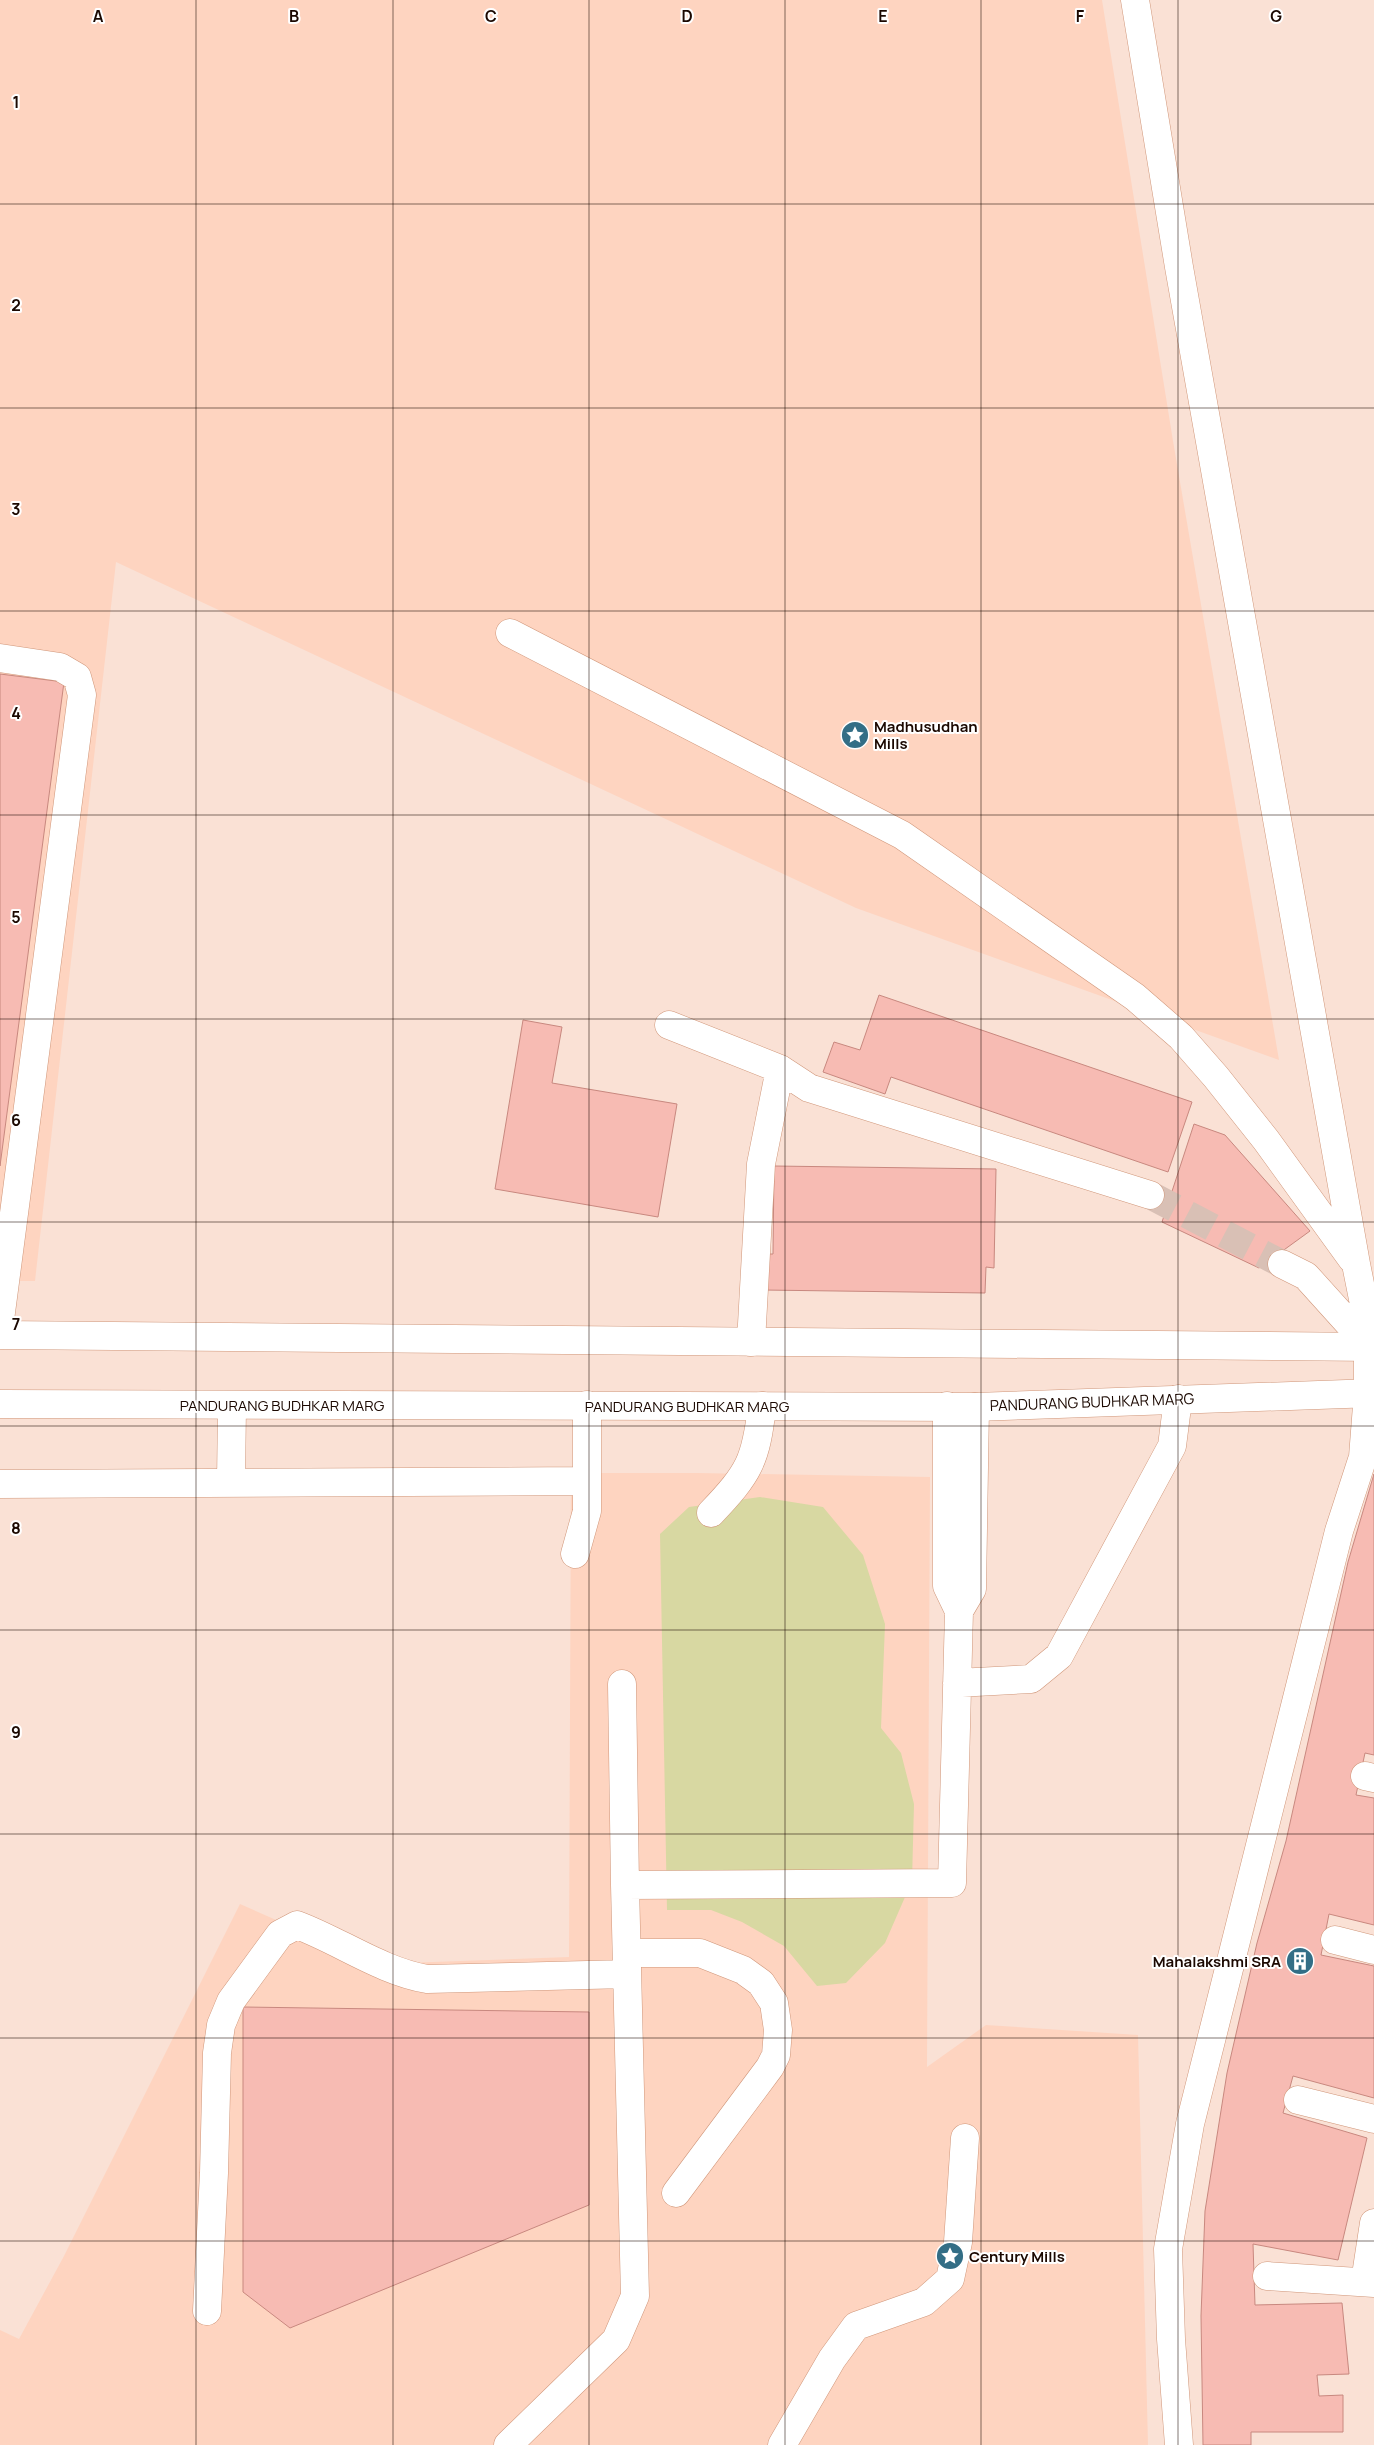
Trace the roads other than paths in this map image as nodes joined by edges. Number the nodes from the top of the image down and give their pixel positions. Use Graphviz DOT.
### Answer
graph roads {
  1 [pos="1135,0"];
  2 [pos="510,633"];
  3 [pos="0,658"];
  4 [pos="669,1025"];
  5 [pos="780,1069"];
  6 [pos="1150,1195"];
  7 [pos="1282,1264"];
  8 [pos="1356,1264"];
  9 [pos="2,1279"];
  10 [pos="0,1320"];
  11 [pos="0,1335"];
  12 [pos="751,1342"];
  13 [pos="1372,1347"];
  14 [pos="1371,1393"];
  15 [pos="1178,1399"];
  16 [pos="0,1404"];
  17 [pos="587,1405"];
  18 [pos="232,1406"];
  19 [pos="762,1406"];
  20 [pos="948,1406"];
  21 [pos="975,1407"];
  22 [pos="1368,1457"];
  23 [pos="587,1481"];
  24 [pos="231,1482"];
  25 [pos="0,1484"];
  26 [pos="712,1512"];
  27 [pos="575,1554"];
  28 [pos="959,1611"];
  29 [pos="957,1683"];
  30 [pos="622,1684"];
  31 [pos="624,1885"];
  32 [pos="1334,1940"];
  33 [pos="1374,1950"];
  34 [pos="627,1963"];
  35 [pos="1298,2100"];
  36 [pos="1374,2119"];
  37 [pos="965,2138"];
  38 [pos="676,2193"];
  39 [pos="1374,2223"];
  40 [pos="1267,2276"];
  41 [pos="1369,2282"];
  42 [pos="207,2311"];
  43 [pos="508,2445"];
  44 [pos="782,2445"];
  45 [pos="1179,2445"];
  1 -- 8 [label="street"];
  2 -- 8 [label="street"];
  3 -- 9 [label="street"];
  4 -- 5 [label="street"];
  5 -- 6 [label="street"];
  5 -- 12 [label="street"];
  7 -- 13 [label="street"];
  8 -- 13 [label="street"];
  9 -- 10 [label="street"];
  11 -- 12 [label="street"];
  12 -- 13 [label="street"];
  13 -- 14 [label="street"];
  14 -- 15 [label="street, PANDURANG BUDHKAR MARG"];
  14 -- 22 [label="street"];
  15 -- 21 [label="street, PANDURANG BUDHKAR MARG"];
  15 -- 29 [label="street"];
  16 -- 18 [label="street, PANDURANG BUDHKAR MARG"];
  17 -- 18 [label="street, PANDURANG BUDHKAR MARG"];
  17 -- 19 [label="street, PANDURANG BUDHKAR MARG"];
  17 -- 23 [label="street"];
  18 -- 24 [label="street"];
  19 -- 20 [label="street, PANDURANG BUDHKAR MARG"];
  19 -- 26 [label="street"];
  20 -- 21 [label="street, PANDURANG BUDHKAR MARG"];
  20 -- 28 [label="street"];
  21 -- 28 [label="street"];
  22 -- 45 [label="street"];
  23 -- 24 [label="street"];
  23 -- 27 [label="street"];
  24 -- 25 [label="street"];
  28 -- 29 [label="street"];
  29 -- 31 [label="street"];
  30 -- 31 [label="street"];
  31 -- 34 [label="street"];
  32 -- 33 [label="street"];
  34 -- 38 [label="street"];
  34 -- 42 [label="street"];
  34 -- 43 [label="street"];
  35 -- 36 [label="street"];
  37 -- 44 [label="street"];
  39 -- 41 [label="street"];
  40 -- 41 [label="street"];
}
